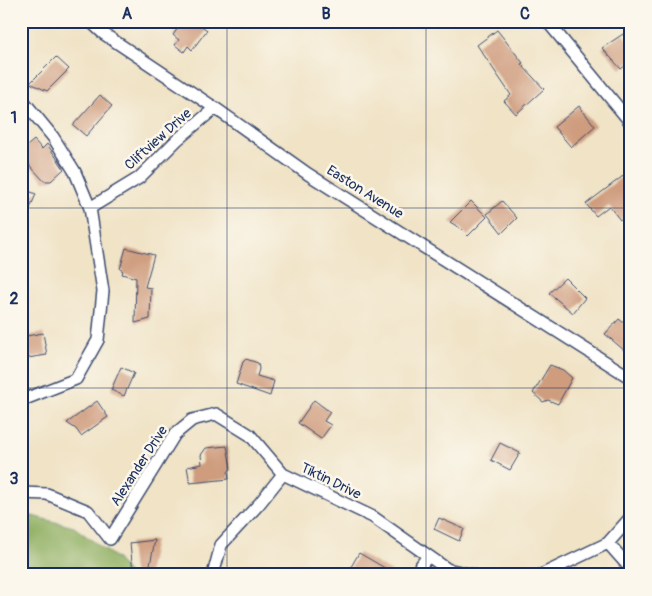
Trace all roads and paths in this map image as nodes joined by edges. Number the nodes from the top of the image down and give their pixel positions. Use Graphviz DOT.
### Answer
graph roads {
  1 [pos="90,21"];
  2 [pos="547,21"];
  3 [pos="21,98"];
  4 [pos="216,108"];
  5 [pos="631,123"];
  6 [pos="90,208"];
  7 [pos="631,378"];
  8 [pos="21,399"];
  9 [pos="283,474"];
  10 [pos="21,493"];
  11 [pos="631,517"];
  12 [pos="608,543"];
  13 [pos="428,556"];
  14 [pos="631,569"];
  15 [pos="213,575"];
  16 [pos="414,575"];
  17 [pos="474,575"];
  18 [pos="541,575"];
  1 -- 4 [label="street, Easton Avenue"];
  2 -- 5 [label="street"];
  3 -- 6 [label="street"];
  4 -- 6 [label="street, Cliftview Drive"];
  4 -- 7 [label="street, Easton Avenue"];
  6 -- 8 [label="street"];
  9 -- 10 [label="street, Alexander Drive"];
  9 -- 13 [label="street, Tiktin Drive"];
  9 -- 15 [label="street, Tiktin Drive"];
  11 -- 12 [label="street"];
  12 -- 14 [label="street"];
  12 -- 18 [label="street"];
  13 -- 16 [label="street"];
  13 -- 17 [label="street, Tiktin Drive"];
}
